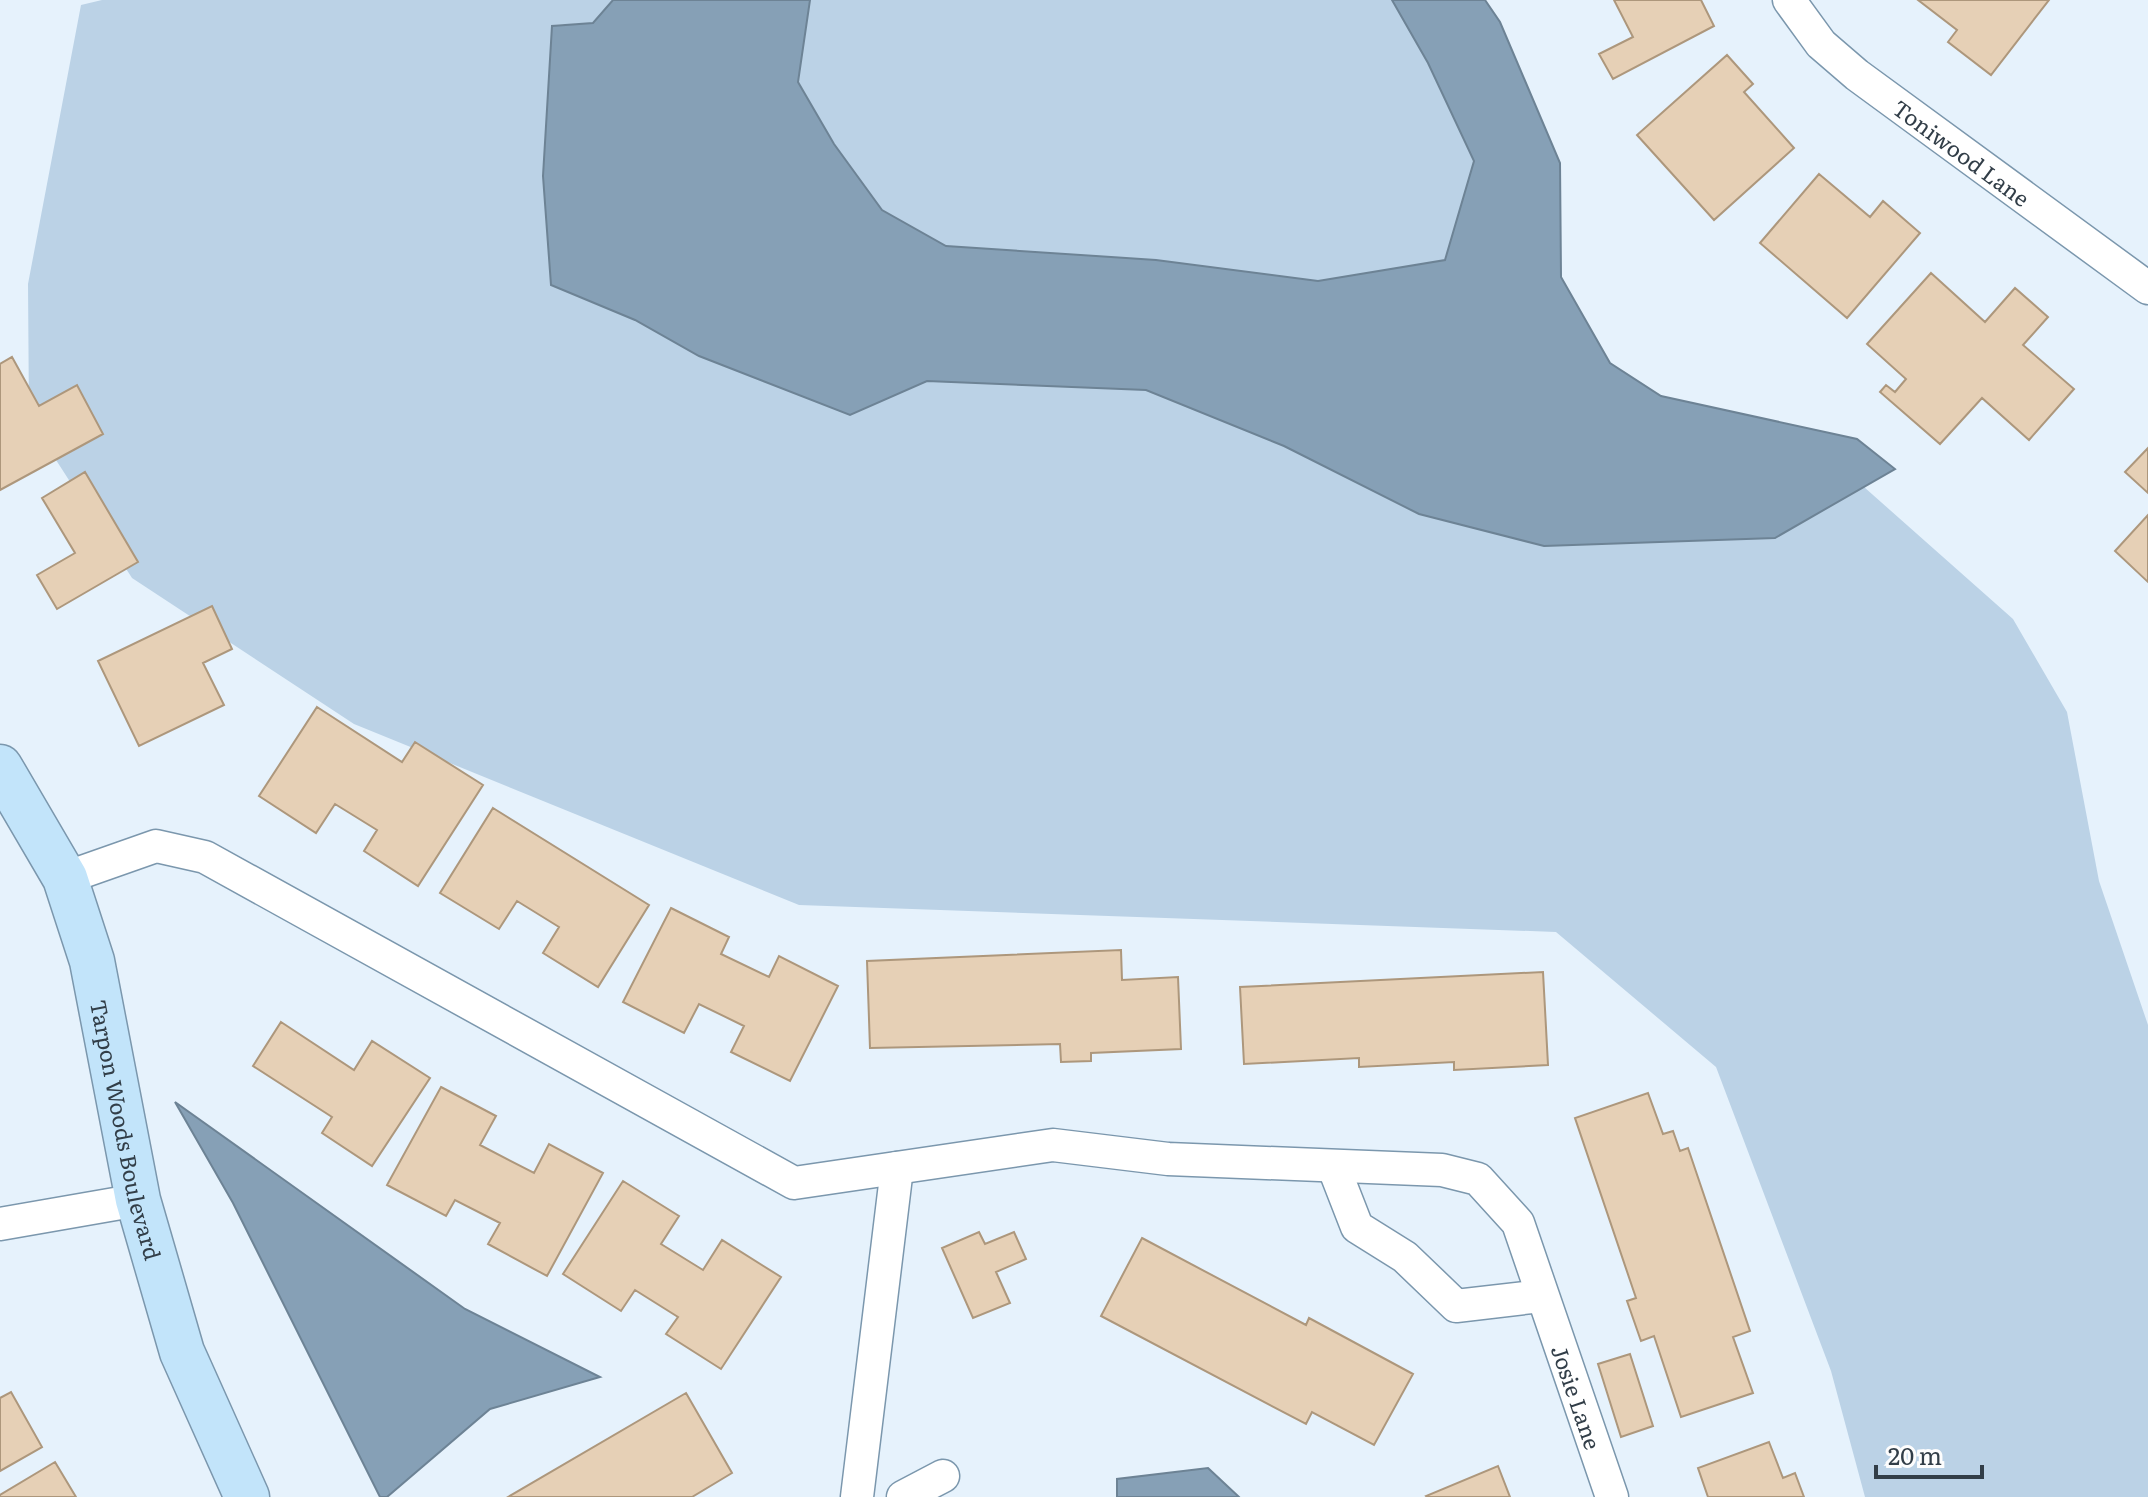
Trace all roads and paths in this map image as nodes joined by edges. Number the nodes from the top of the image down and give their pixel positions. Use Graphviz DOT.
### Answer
graph roads {
  1 [pos="1789,0"];
  2 [pos="2148,288"];
  3 [pos="0,767"];
  4 [pos="65,878"];
  5 [pos="897,1168"];
  6 [pos="1334,1168"];
  7 [pos="138,1200"];
  8 [pos="0,1224"];
  9 [pos="1541,1296"];
  10 [pos="943,1476"];
  11 [pos="247,1497"];
  12 [pos="857,1497"];
  13 [pos="903,1497"];
  14 [pos="1612,1497"];
  1 -- 2 [label="street, Toniwood Lane"];
  3 -- 4 [label="street, Tarpon Woods Boulevard"];
  4 -- 5 [label="street, Josie Lane"];
  4 -- 7 [label="street, Tarpon Woods Boulevard"];
  5 -- 6 [label="street, Josie Lane"];
  5 -- 12 [label="street"];
  6 -- 9 [label="street"];
  6 -- 9 [label="street, Josie Lane"];
  7 -- 8 [label="street"];
  7 -- 11 [label="street, Tarpon Woods Boulevard"];
  9 -- 14 [label="street, Josie Lane"];
  10 -- 13 [label="street"];
}
